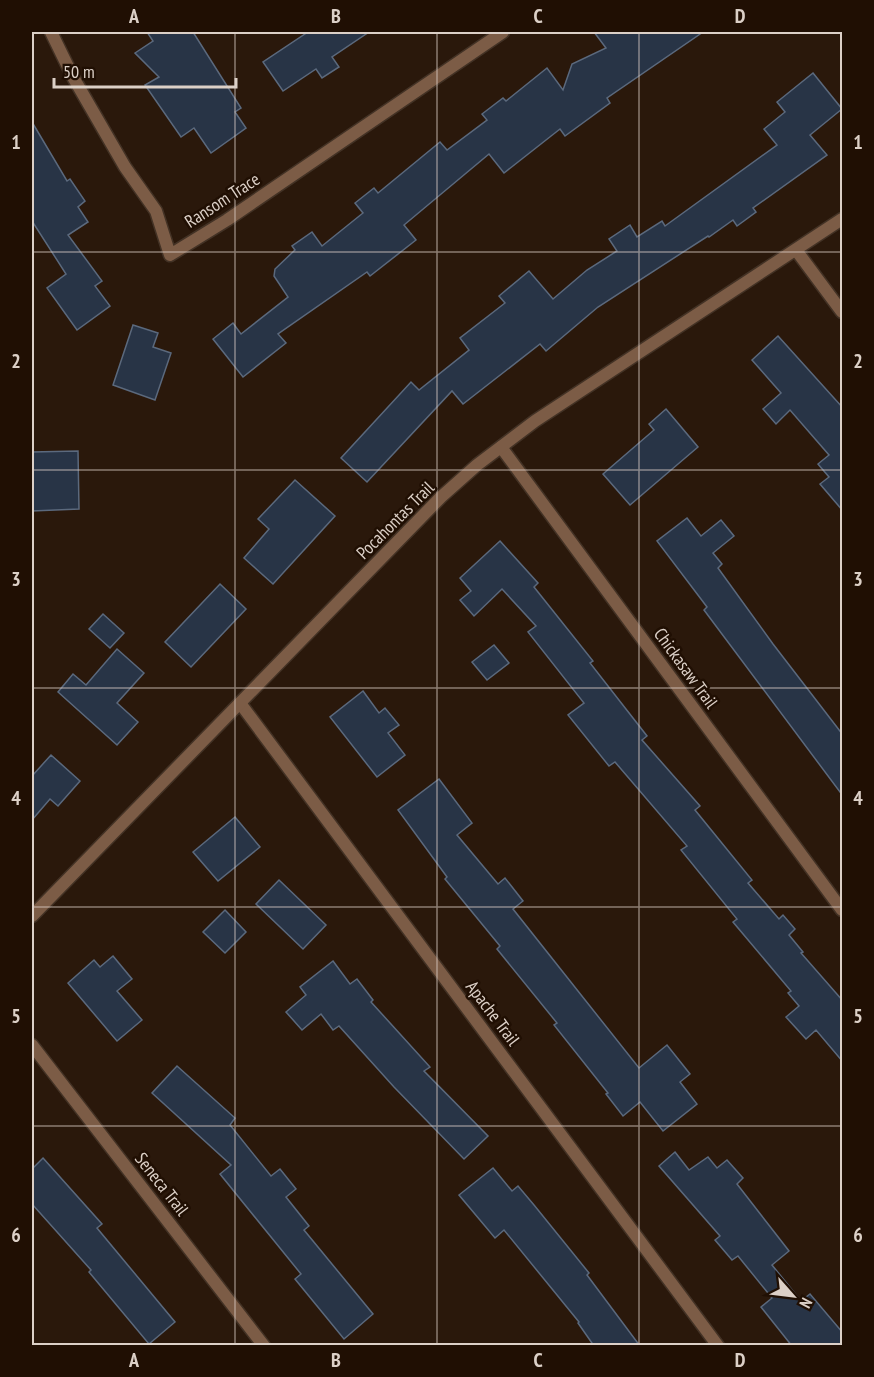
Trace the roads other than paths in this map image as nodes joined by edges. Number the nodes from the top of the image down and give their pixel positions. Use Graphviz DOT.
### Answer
graph roads {
  1 [pos="51,32"];
  2 [pos="503,32"];
  3 [pos="843,219"];
  4 [pos="796,250"];
  5 [pos="843,312"];
  6 [pos="501,447"];
  7 [pos="240,703"];
  8 [pos="843,910"];
  9 [pos="32,916"];
  10 [pos="32,1045"];
  11 [pos="264,1346"];
  12 [pos="718,1346"];
  1 -- 2 [label="street, Ransom Trace"];
  3 -- 4 [label="street, Pocahontas Trail"];
  4 -- 5 [label="street"];
  4 -- 6 [label="street, Pocahontas Trail"];
  6 -- 7 [label="street, Pocahontas Trail"];
  6 -- 8 [label="street, Chickasaw Trail"];
  7 -- 9 [label="street, Pocahontas Trail"];
  7 -- 12 [label="street, Apache Trail"];
  10 -- 11 [label="street, Seneca Trail"];
}
